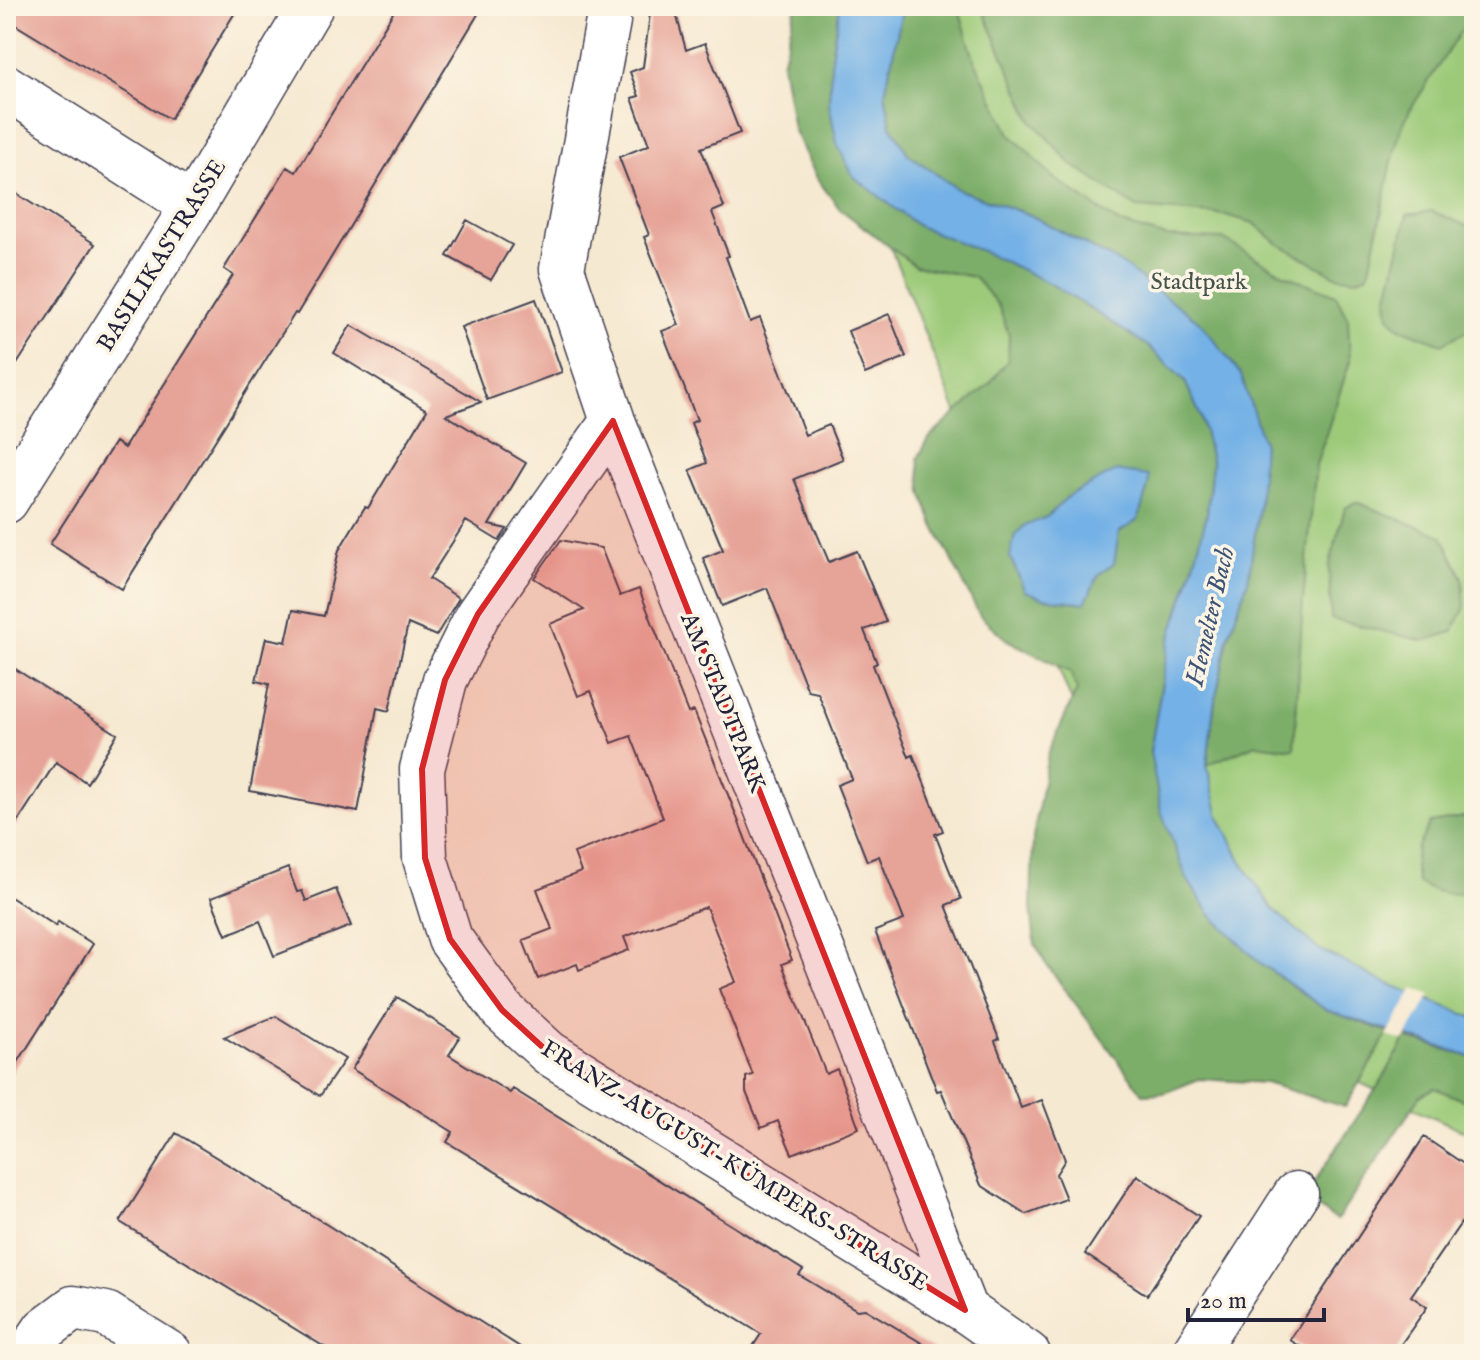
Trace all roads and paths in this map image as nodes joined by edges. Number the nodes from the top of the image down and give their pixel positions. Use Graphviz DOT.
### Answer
graph roads {
  1 [pos="311,6"];
  2 [pos="607,6"];
  3 [pos="6,87"];
  4 [pos="193,206"];
  5 [pos="613,421"];
  6 [pos="6,501"];
  7 [pos="1296,1194"];
  8 [pos="965,1310"];
  9 [pos="28,1354"];
  10 [pos="170,1354"];
  11 [pos="1028,1354"];
  12 [pos="1193,1354"];
  1 -- 4 [label="street, BASILIKASTRASSE"];
  2 -- 5 [label="street, AM STADTPARK"];
  3 -- 4 [label="street"];
  4 -- 6 [label="street, BASILIKASTRASSE"];
  5 -- 8 [label="street, AM STADTPARK"];
  5 -- 8 [label="street, FRANZ-AUGUST-KÜMPERS-STRASSE"];
  7 -- 12 [label="street"];
  8 -- 11 [label="street"];
  9 -- 10 [label="street"];
}
